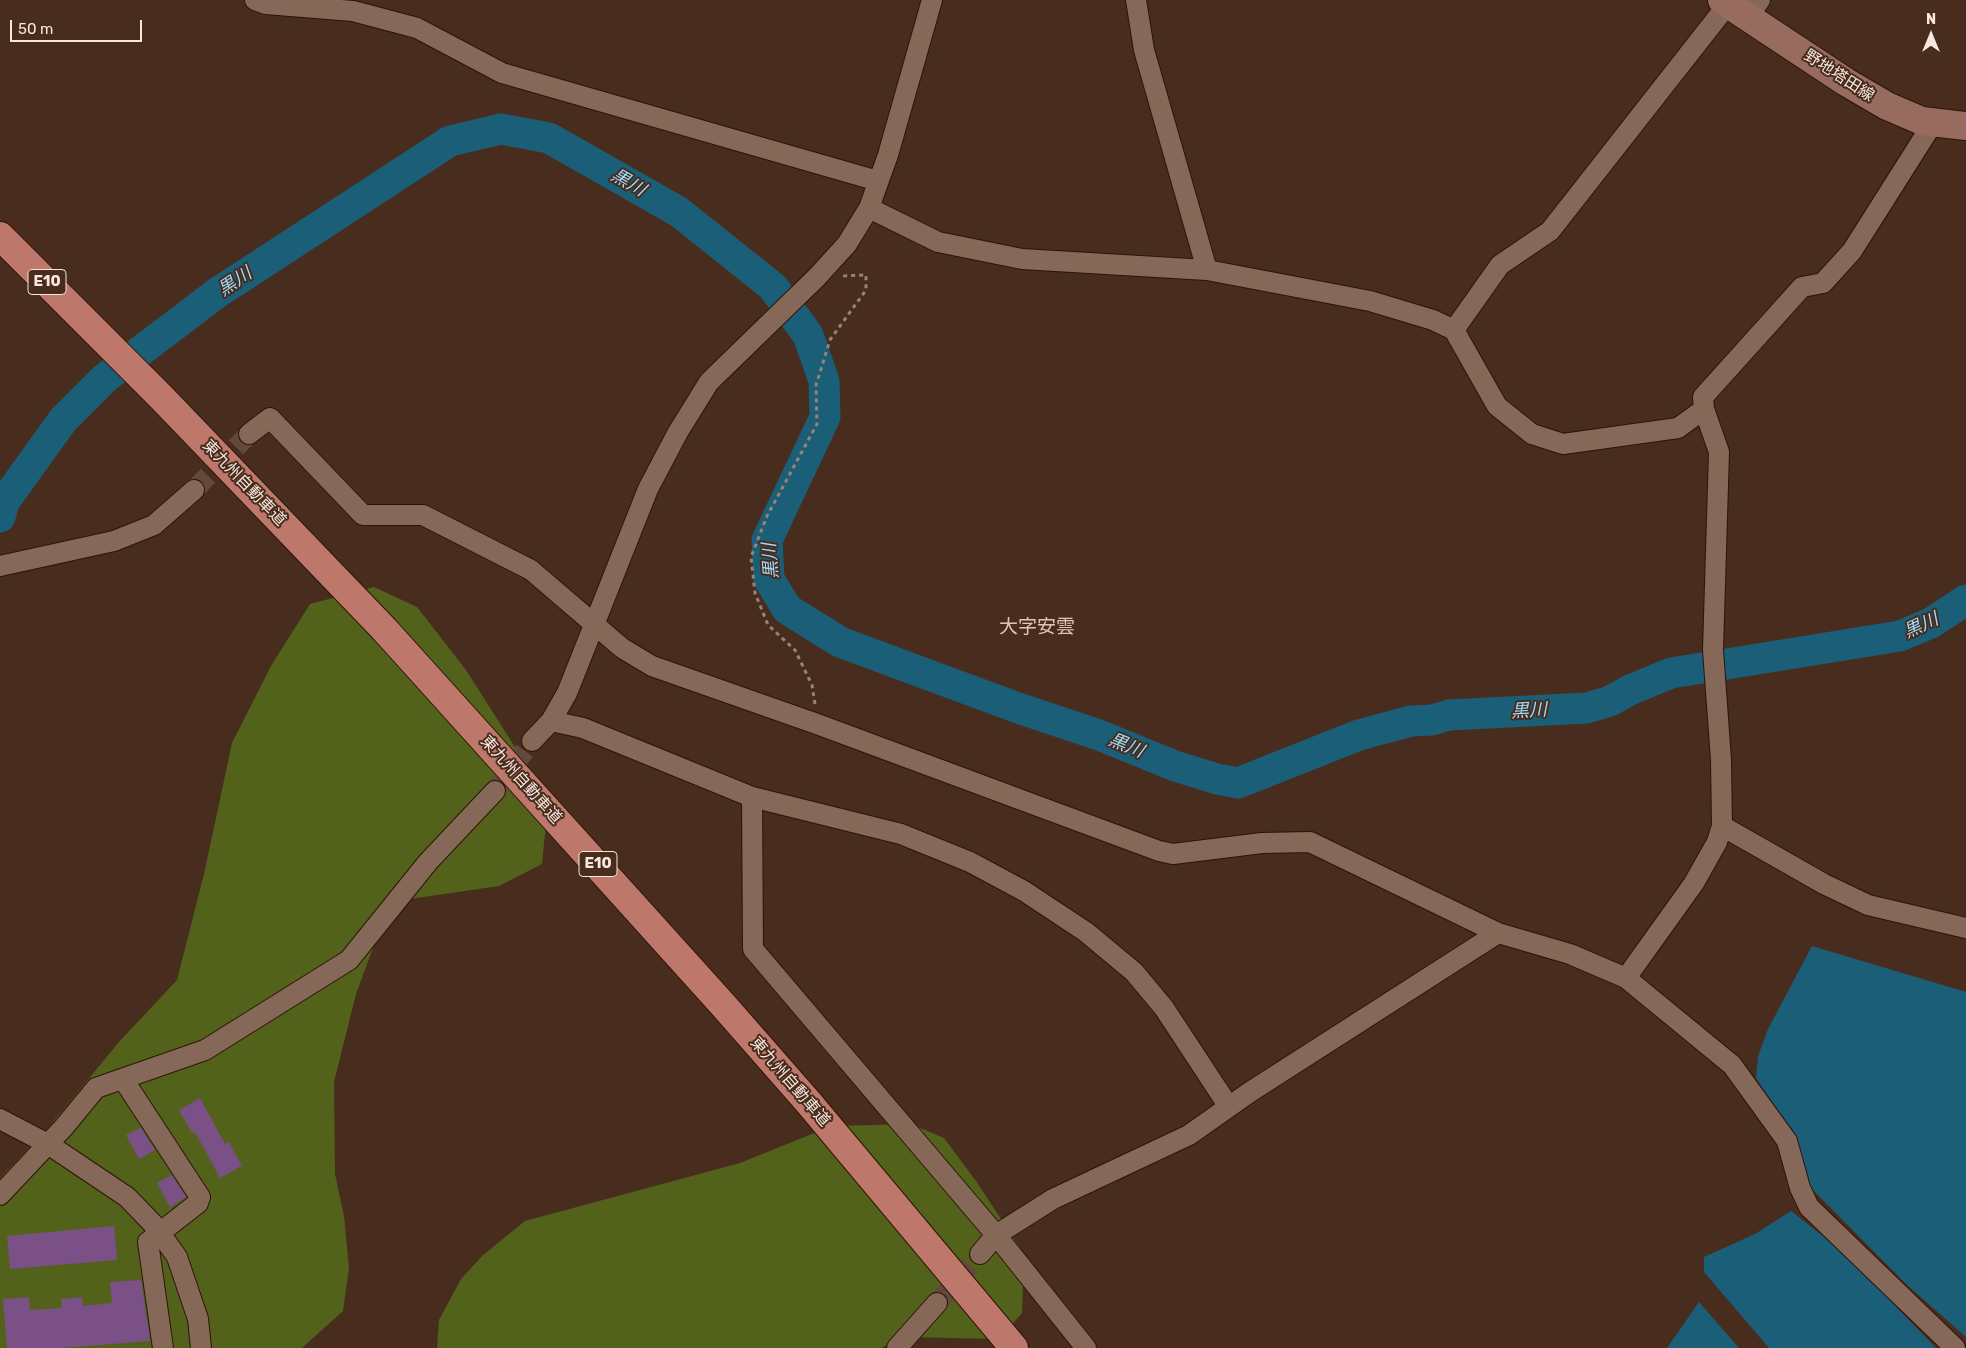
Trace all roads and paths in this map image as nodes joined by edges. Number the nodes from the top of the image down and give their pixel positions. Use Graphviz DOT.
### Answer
graph roads {
  1 [pos="255,0"];
  2 [pos="932,0"];
  3 [pos="1136,0"];
  4 [pos="1739,5"];
  5 [pos="1933,122"];
  6 [pos="1966,126"];
  7 [pos="878,181"];
  8 [pos="869,208"];
  9 [pos="0,236"];
  10 [pos="1207,270"];
  11 [pos="817,277"];
  12 [pos="1454,330"];
  13 [pos="1704,409"];
  14 [pos="248,434"];
  15 [pos="194,490"];
  16 [pos="0,566"];
  17 [pos="595,625"];
  18 [pos="551,721"];
  19 [pos="817,724"];
  20 [pos="532,741"];
  21 [pos="495,791"];
  22 [pos="752,797"];
  23 [pos="1722,826"];
  24 [pos="1966,928"];
  25 [pos="1498,933"];
  26 [pos="1626,978"];
  27 [pos="122,1079"];
  28 [pos="1228,1107"];
  29 [pos="0,1120"];
  30 [pos="48,1144"];
  31 [pos="0,1195"];
  32 [pos="159,1232"];
  33 [pos="996,1235"];
  34 [pos="980,1254"];
  35 [pos="937,1303"];
  36 [pos="904,1345"];
  37 [pos="163,1348"];
  38 [pos="201,1348"];
  39 [pos="1014,1348"];
  40 [pos="1086,1348"];
  41 [pos="1955,1348"];
  1 -- 7 [label="street"];
  2 -- 7 [label="street"];
  3 -- 10 [label="street"];
  4 -- 5 [label="main road, 野地塔田線"];
  4 -- 12 [label="street"];
  5 -- 6 [label="main road, 野地塔田線"];
  5 -- 13 [label="street"];
  7 -- 8 [label="street"];
  8 -- 10 [label="street"];
  8 -- 11 [label="street"];
  9 -- 39 [label="highway, 東九州自動車道 / E10"];
  10 -- 12 [label="street"];
  11 -- 17 [label="street"];
  11 -- 19 [label="path"];
  12 -- 13 [label="street"];
  13 -- 23 [label="street"];
  14 -- 17 [label="street"];
  15 -- 16 [label="street"];
  17 -- 18 [label="street"];
  17 -- 19 [label="street"];
  18 -- 20 [label="street"];
  18 -- 22 [label="street"];
  19 -- 25 [label="street"];
  21 -- 27 [label="street"];
  22 -- 28 [label="street"];
  22 -- 33 [label="street"];
  23 -- 24 [label="street"];
  23 -- 26 [label="street"];
  25 -- 26 [label="street"];
  25 -- 28 [label="street"];
  26 -- 41 [label="street"];
  27 -- 30 [label="street"];
  27 -- 32 [label="street"];
  28 -- 33 [label="street"];
  29 -- 30 [label="street"];
  30 -- 31 [label="street"];
  30 -- 32 [label="street"];
  32 -- 37 [label="street"];
  32 -- 38 [label="street"];
  33 -- 34 [label="street"];
  33 -- 40 [label="street"];
  35 -- 36 [label="street"];
}
